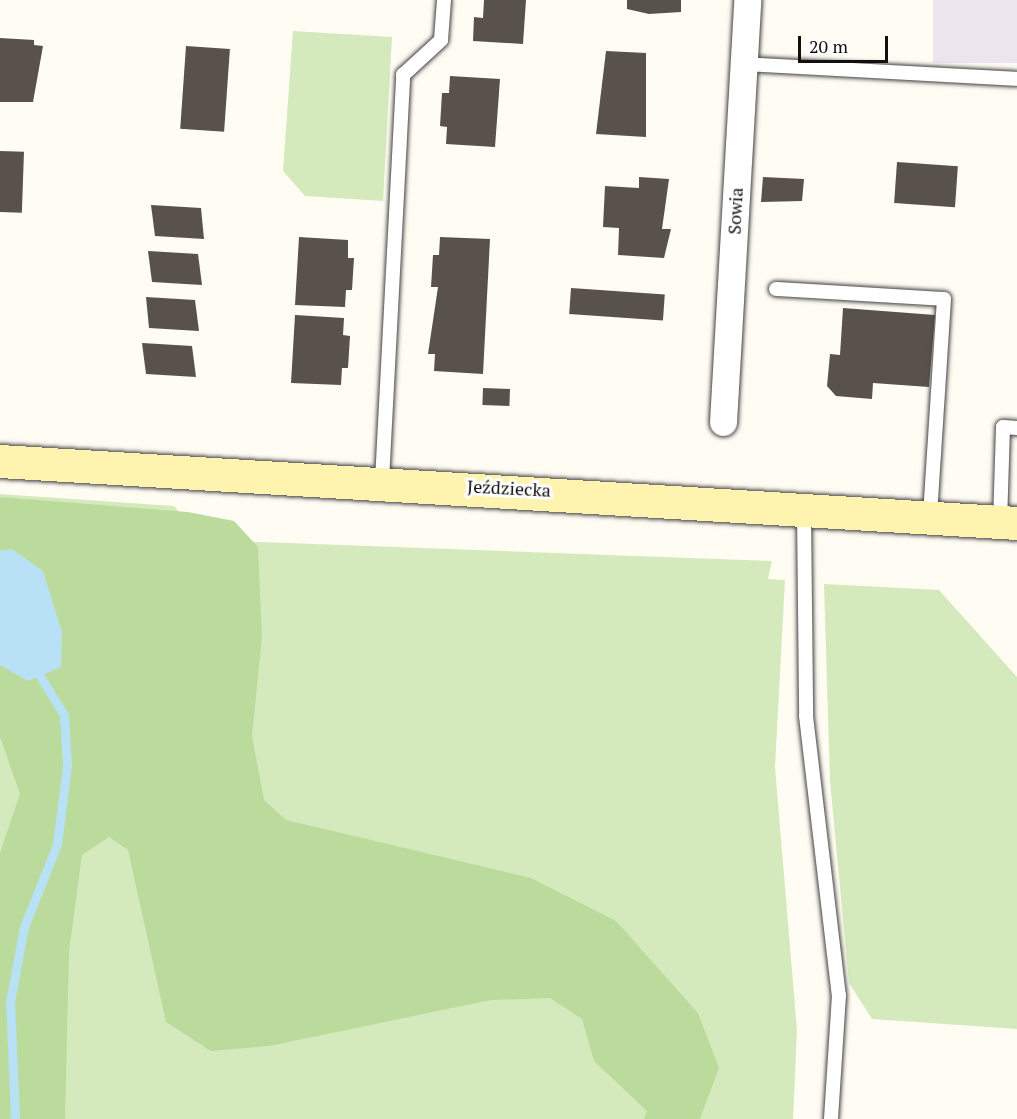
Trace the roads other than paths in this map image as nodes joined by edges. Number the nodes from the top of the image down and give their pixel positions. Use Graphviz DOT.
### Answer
graph roads {
  1 [pos="444,0"];
  2 [pos="747,0"];
  3 [pos="743,64"];
  4 [pos="1017,79"];
  5 [pos="776,289"];
  6 [pos="723,422"];
  7 [pos="1017,428"];
  8 [pos="0,461"];
  9 [pos="382,481"];
  10 [pos="804,511"];
  11 [pos="930,518"];
  12 [pos="1008,523"];
  13 [pos="831,1119"];
  1 -- 9 [label="lane"];
  2 -- 3 [label="street, Sowia"];
  3 -- 4 [label="lane"];
  3 -- 6 [label="street, Sowia"];
  5 -- 11 [label="lane"];
  7 -- 12 [label="lane"];
  8 -- 9 [label="street, Jeździecka"];
  9 -- 10 [label="street, Jeździecka"];
  10 -- 11 [label="street, Jeździecka"];
  10 -- 13 [label="lane"];
  11 -- 12 [label="street, Jeździecka"];
}
